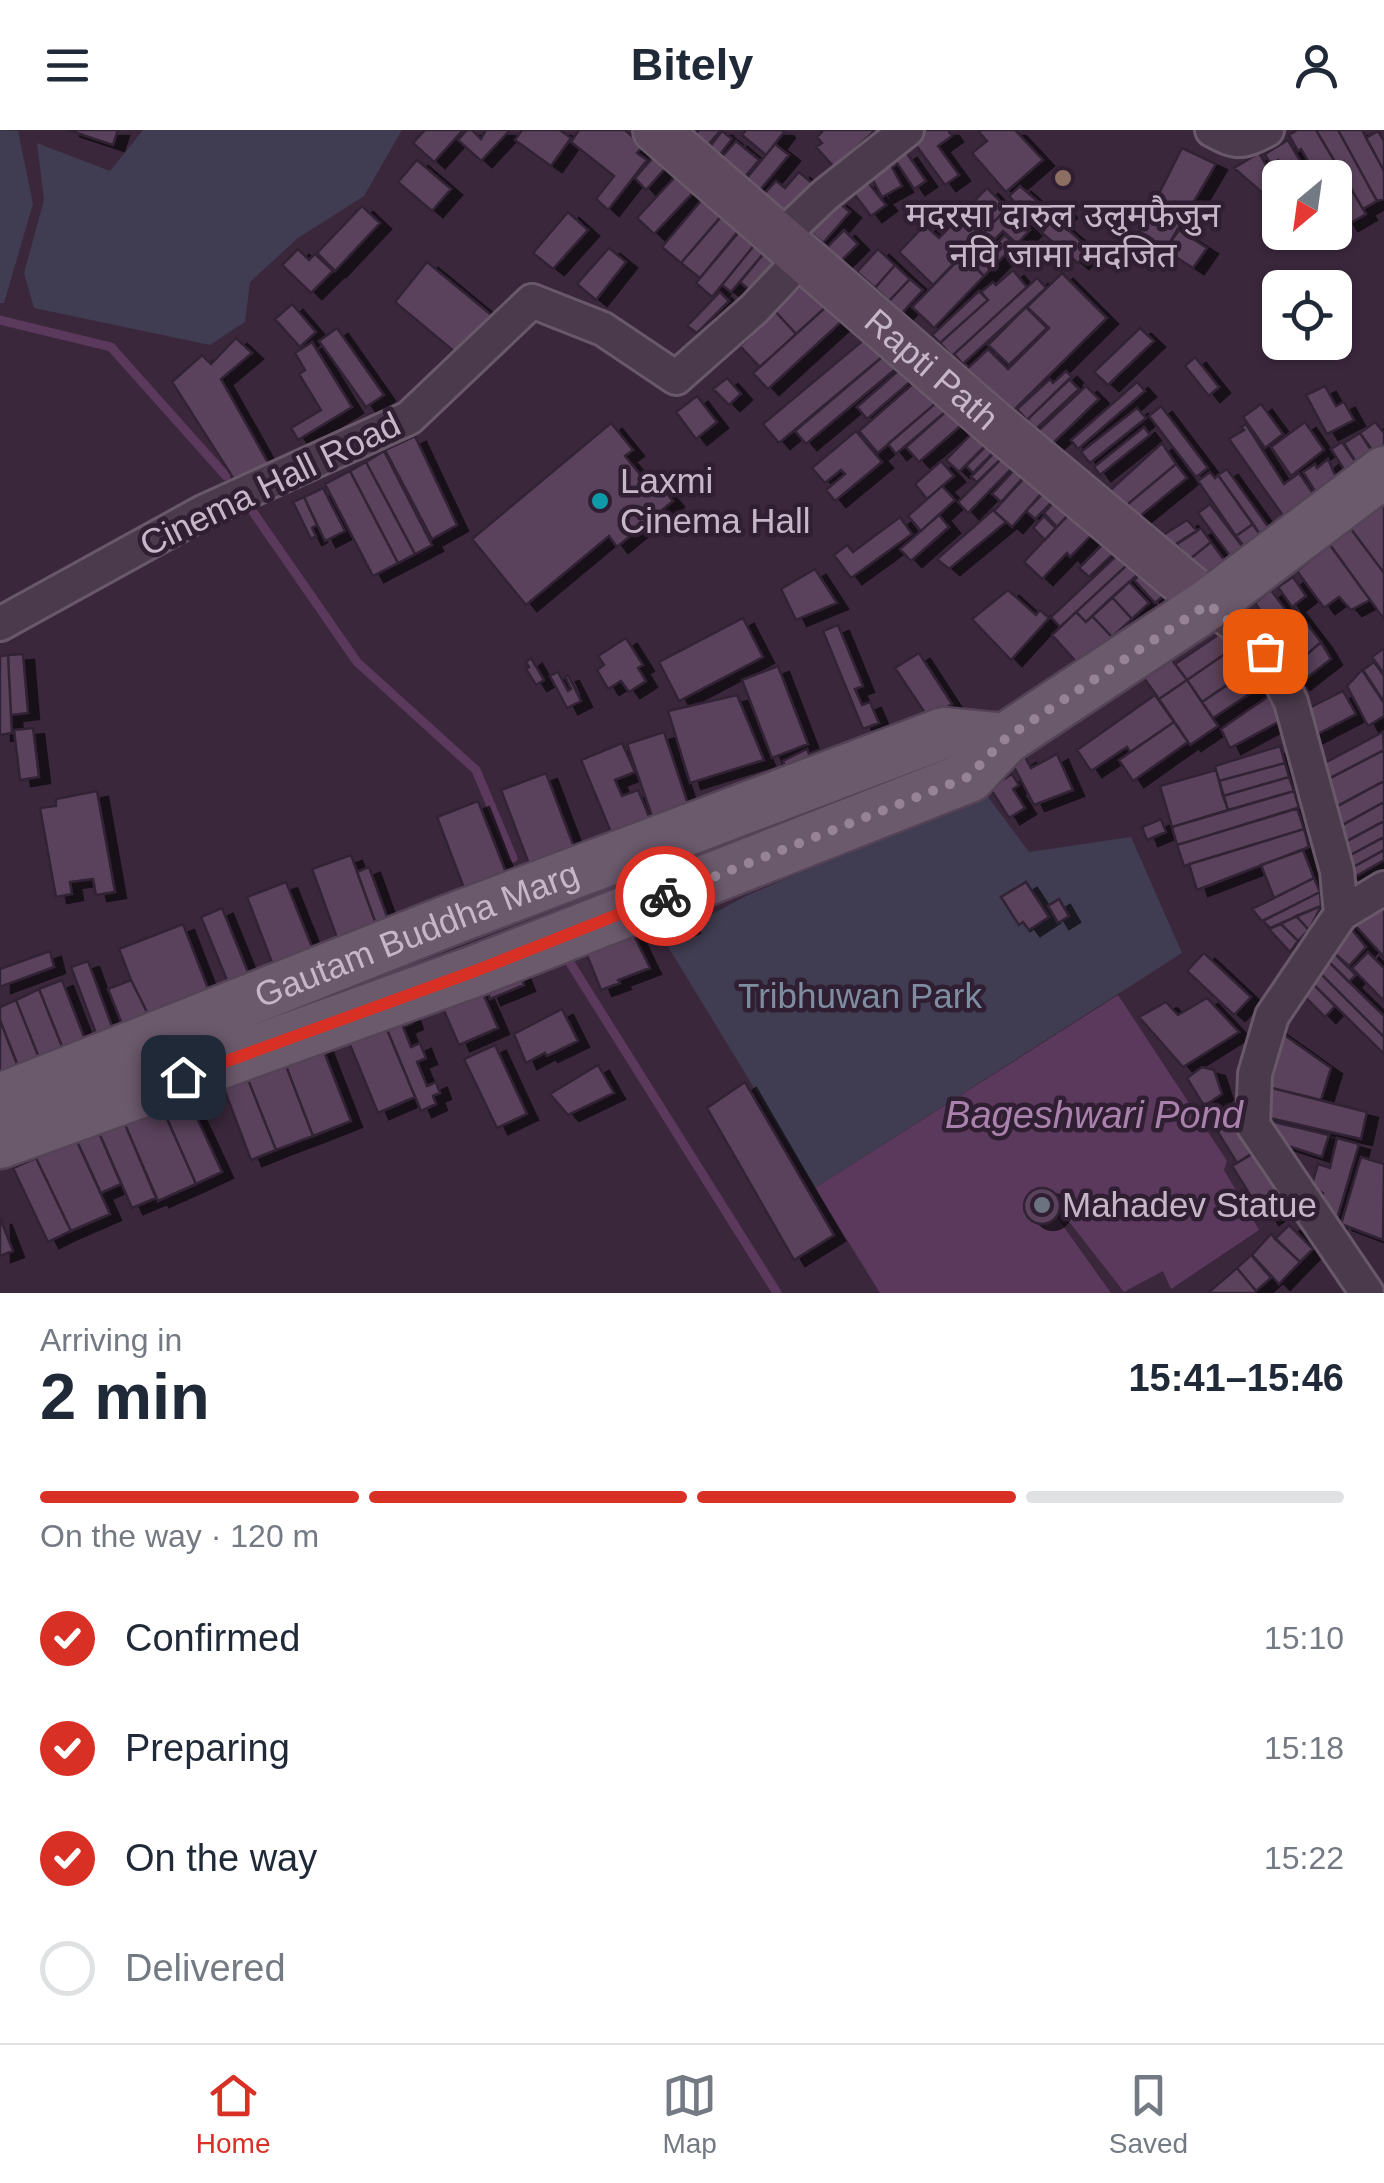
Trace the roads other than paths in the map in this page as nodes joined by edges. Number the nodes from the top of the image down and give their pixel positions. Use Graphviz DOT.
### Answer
graph roads {
  1 [pos="656,130"];
  2 [pos="907,130"];
  3 [pos="1212,130"];
  4 [pos="1267,130"];
  5 [pos="792,247"];
  6 [pos="1384,472"];
  7 [pos="1208,604"];
  8 [pos="0,624"];
  9 [pos="1006,738"];
  10 [pos="1384,888"];
  11 [pos="1341,914"];
  12 [pos="0,1099"];
  13 [pos="0,1143"];
  14 [pos="1366,1293"];
  1 -- 5 [label="main road, Rapti Path"];
  2 -- 5 [label="street"];
  3 -- 4 [label="street"];
  5 -- 7 [label="main road, Rapti Path"];
  5 -- 8 [label="street, Cinema Hall Road"];
  6 -- 7 [label="main road"];
  7 -- 9 [label="main road"];
  7 -- 11 [label="street"];
  9 -- 12 [label="main road, Gautam Buddha Marg"];
  9 -- 13 [label="main road"];
  10 -- 11 [label="street"];
  11 -- 14 [label="street"];
}
